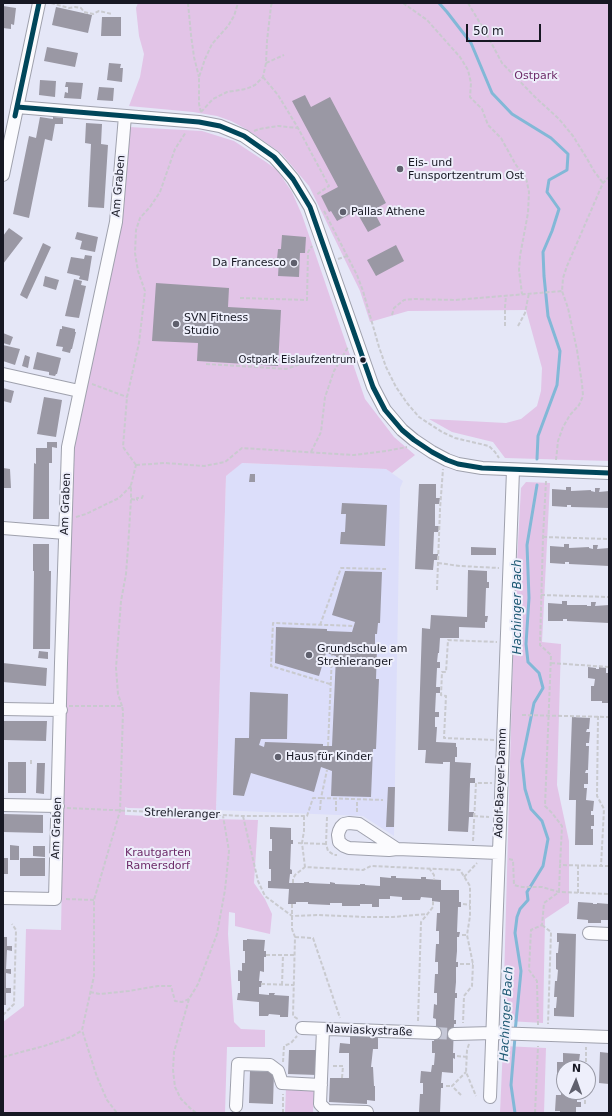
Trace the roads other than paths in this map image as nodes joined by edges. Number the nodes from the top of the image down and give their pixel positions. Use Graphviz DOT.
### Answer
graph roads {
  1 [pos="39,3"];
  2 [pos="16,111"];
  3 [pos="3,114"];
  4 [pos="125,116"];
  5 [pos="3,175"];
  6 [pos="3,374"];
  7 [pos="80,386"];
  8 [pos="507,469"];
  9 [pos="609,473"];
  10 [pos="3,528"];
  11 [pos="65,534"];
  12 [pos="3,709"];
  13 [pos="61,710"];
  14 [pos="3,805"];
  15 [pos="58,806"];
  16 [pos="396,849"];
  17 [pos="504,856"];
  18 [pos="3,898"];
  19 [pos="589,934"];
  20 [pos="609,934"];
  21 [pos="303,1025"];
  22 [pos="323,1029"];
  23 [pos="436,1033"];
  24 [pos="492,1033"];
  25 [pos="463,1034"];
  26 [pos="609,1037"];
  27 [pos="321,1085"];
  28 [pos="490,1097"];
  29 [pos="236,1106"];
  30 [pos="367,1112"];
  1 -- 2 [label="street"];
  2 -- 3 [label="street"];
  2 -- 4 [label="street"];
  2 -- 5 [label="street"];
  4 -- 7 [label="street, Am Graben"];
  4 -- 8 [label="street"];
  6 -- 7 [label="street"];
  7 -- 11 [label="street, Am Graben"];
  8 -- 9 [label="street"];
  8 -- 17 [label="street, Adolf-Baeyer-Damm"];
  10 -- 11 [label="street"];
  11 -- 13 [label="street, Am Graben"];
  12 -- 13 [label="street"];
  13 -- 15 [label="street, Am Graben"];
  14 -- 15 [label="street"];
  15 -- 18 [label="street, Am Graben"];
  16 -- 17 [label="street"];
  17 -- 24 [label="street, Adolf-Baeyer-Damm"];
  19 -- 20 [label="street"];
  21 -- 22 [label="street, Nawiaskystraße"];
  22 -- 23 [label="street, Nawiaskystraße"];
  22 -- 27 [label="street"];
  24 -- 25 [label="street"];
  24 -- 26 [label="street"];
  24 -- 28 [label="street, Adolf-Baeyer-Damm"];
  27 -- 29 [label="street"];
  27 -- 30 [label="street"];
}
